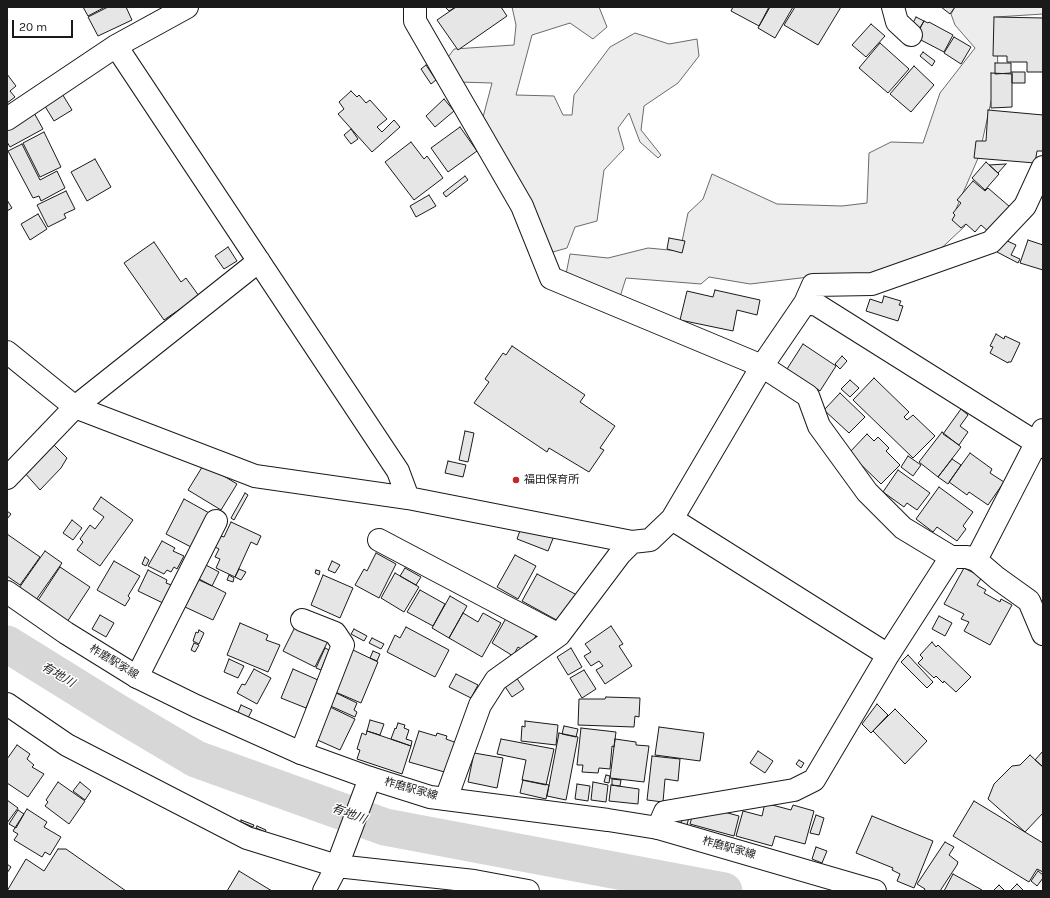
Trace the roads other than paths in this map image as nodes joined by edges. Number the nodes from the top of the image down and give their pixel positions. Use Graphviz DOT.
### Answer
graph roads {
  1 [pos="187,7"];
  2 [pos="415,7"];
  3 [pos="893,7"];
  4 [pos="911,35"];
  5 [pos="116,46"];
  6 [pos="7,118"];
  7 [pos="1043,168"];
  8 [pos="259,260"];
  9 [pos="805,303"];
  10 [pos="7,352"];
  11 [pos="762,366"];
  12 [pos="75,407"];
  13 [pos="1041,440"];
  14 [pos="7,478"];
  15 [pos="408,498"];
  16 [pos="672,519"];
  17 [pos="216,521"];
  18 [pos="379,540"];
  19 [pos="632,542"];
  20 [pos="951,557"];
  21 [pos="976,560"];
  22 [pos="7,592"];
  23 [pos="302,620"];
  24 [pos="559,634"];
  25 [pos="1043,634"];
  26 [pos="888,655"];
  27 [pos="137,677"];
  28 [pos="7,704"];
  29 [pos="301,753"];
  30 [pos="370,778"];
  31 [pos="446,799"];
  32 [pos="658,828"];
  33 [pos="337,866"];
  34 [pos="324,891"];
  35 [pos="528,891"];
  36 [pos="875,891"];
  1 -- 5 [label="street"];
  2 -- 11 [label="street"];
  3 -- 4 [label="street"];
  5 -- 6 [label="street"];
  5 -- 8 [label="street"];
  7 -- 9 [label="street"];
  8 -- 12 [label="street"];
  8 -- 15 [label="street"];
  9 -- 11 [label="street"];
  9 -- 13 [label="street"];
  10 -- 12 [label="street"];
  11 -- 16 [label="street"];
  11 -- 20 [label="street"];
  12 -- 14 [label="street"];
  12 -- 15 [label="street"];
  13 -- 21 [label="street"];
  15 -- 19 [label="street"];
  16 -- 19 [label="street"];
  16 -- 26 [label="street"];
  17 -- 27 [label="street"];
  18 -- 24 [label="street"];
  19 -- 24 [label="street"];
  20 -- 21 [label="street"];
  20 -- 26 [label="street"];
  21 -- 25 [label="street"];
  22 -- 27 [label="street, 柞磨駅家線"];
  23 -- 29 [label="street"];
  24 -- 31 [label="street"];
  26 -- 32 [label="street"];
  27 -- 29 [label="street, 柞磨駅家線"];
  28 -- 33 [label="street"];
  29 -- 30 [label="street, 柞磨駅家線"];
  30 -- 31 [label="street, 柞磨駅家線"];
  30 -- 33 [label="street"];
  31 -- 32 [label="street, 柞磨駅家線"];
  32 -- 36 [label="street, 柞磨駅家線"];
  33 -- 34 [label="street"];
  33 -- 35 [label="street"];
}
